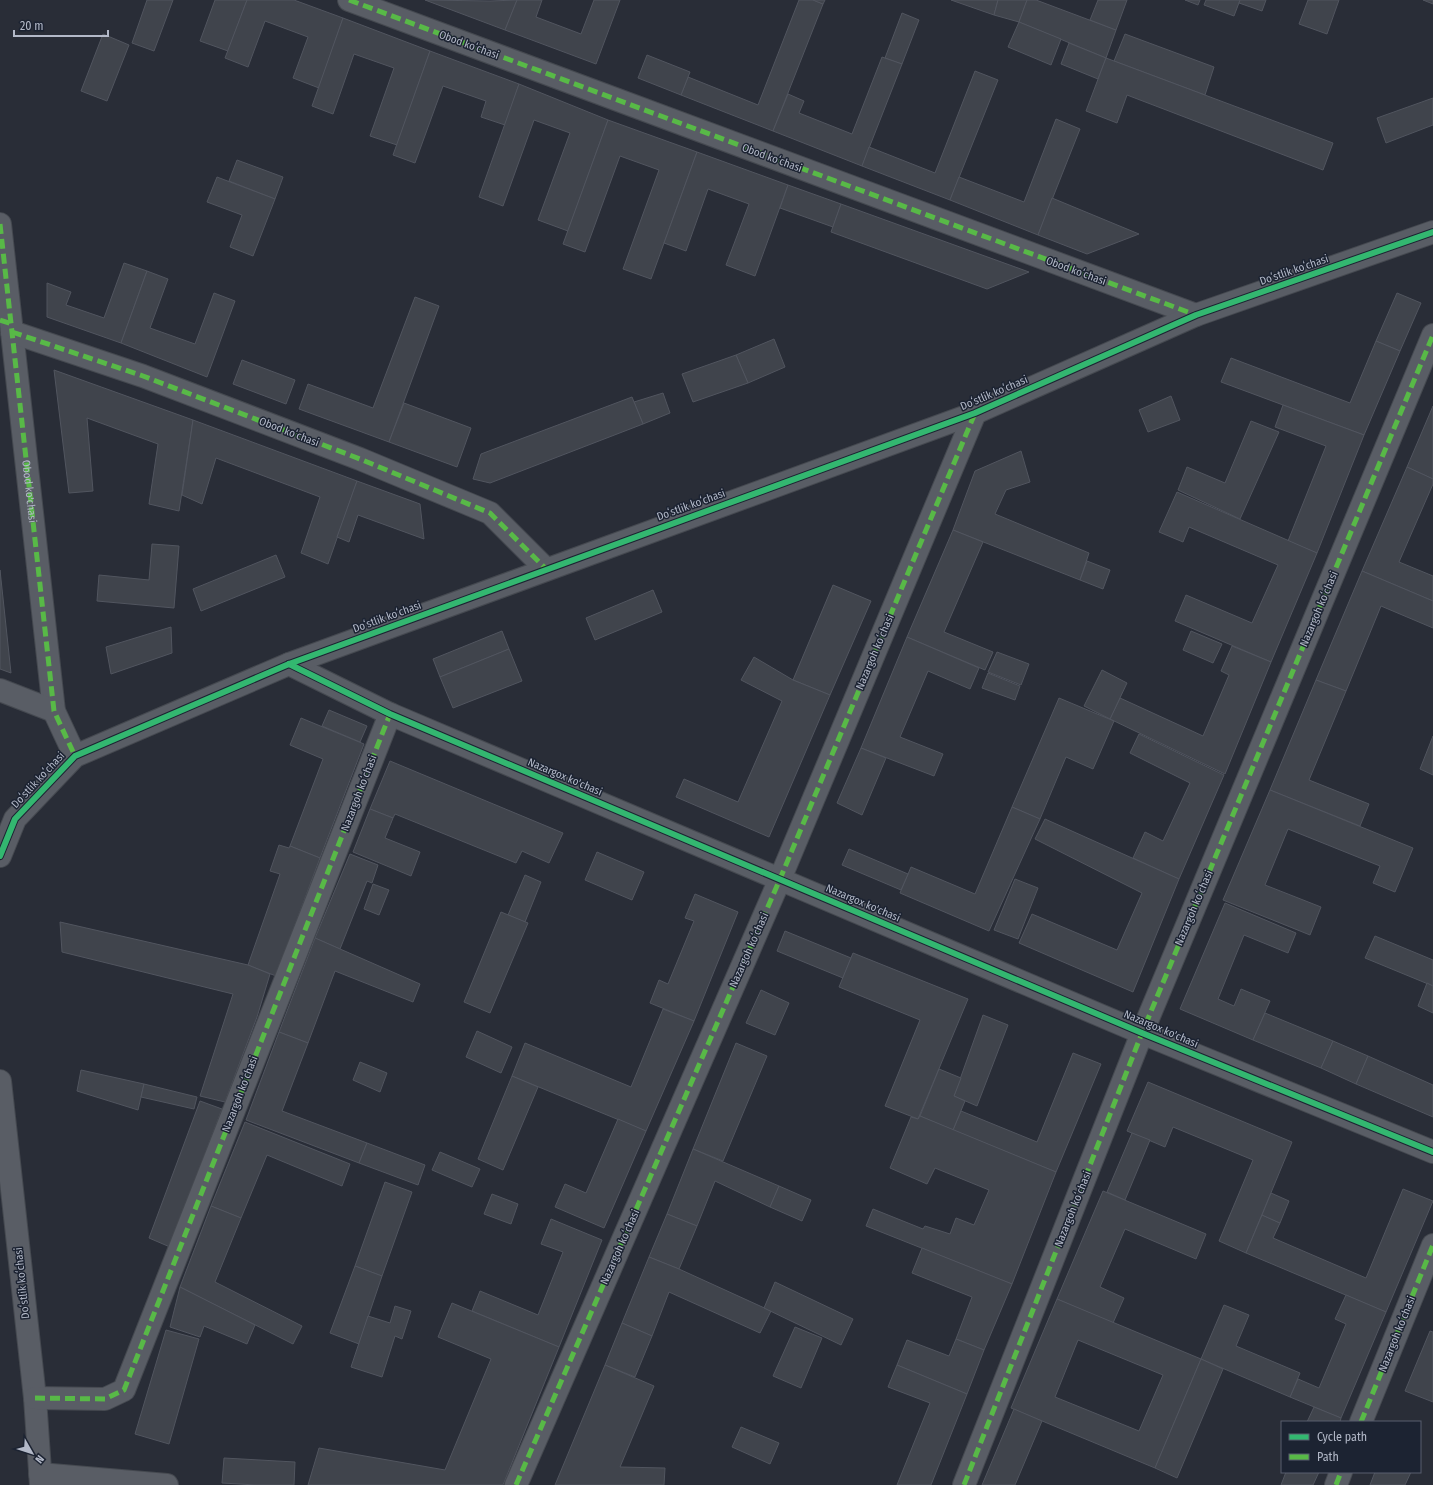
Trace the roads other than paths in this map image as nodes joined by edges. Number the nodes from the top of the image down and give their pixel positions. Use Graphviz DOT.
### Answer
graph roads {
  1 [pos="349,0"];
  2 [pos="0,224"];
  3 [pos="1433,232"];
  4 [pos="1196,315"];
  5 [pos="8,325"];
  6 [pos="1433,335"];
  7 [pos="975,413"];
  8 [pos="546,569"];
  9 [pos="289,664"];
  10 [pos="0,690"];
  11 [pos="54,711"];
  12 [pos="390,714"];
  13 [pos="75,756"];
  14 [pos="0,856"];
  15 [pos="780,879"];
  16 [pos="1142,1033"];
  17 [pos="0,1081"];
  18 [pos="1433,1152"];
  19 [pos="1433,1245"];
  20 [pos="35,1398"];
  21 [pos="1361,1421"];
  22 [pos="1341,1473"];
  23 [pos="41,1479"];
  24 [pos="167,1485"];
  25 [pos="516,1485"];
  26 [pos="964,1485"];
  27 [pos="1336,1485"];
  1 -- 4 [label="street, Obod koʻchasi"];
  2 -- 5 [label="street, Obod ko'chasi"];
  3 -- 4 [label="street, Doʻstlik koʻchasi"];
  4 -- 7 [label="street, Doʻstlik koʻchasi"];
  5 -- 8 [label="street, Obod koʻchasi"];
  5 -- 11 [label="street, Obod ko'chasi"];
  6 -- 16 [label="street, Nazargoh koʻchasi"];
  7 -- 8 [label="street, Doʻstlik koʻchasi"];
  7 -- 15 [label="street, Nazargoh koʻchasi"];
  8 -- 9 [label="street, Doʻstlik koʻchasi"];
  9 -- 12 [label="street, Nazargox ko'chasi"];
  9 -- 13 [label="street, Doʻstlik koʻchasi"];
  10 -- 11 [label="street"];
  11 -- 13 [label="street, Obod ko'chasi"];
  12 -- 15 [label="street, Nazargox ko'chasi"];
  12 -- 20 [label="street, Nazargoh koʻchasi"];
  13 -- 14 [label="street, Doʻstlik koʻchasi"];
  15 -- 16 [label="street, Nazargox ko'chasi"];
  15 -- 25 [label="street, Nazargoh koʻchasi"];
  16 -- 18 [label="street, Nazargox ko'chasi"];
  16 -- 26 [label="street, Nazargoh koʻchasi"];
  17 -- 20 [label="street, Doʻstlik koʻchasi"];
  19 -- 21 [label="street, Nazargoh koʻchasi"];
  20 -- 23 [label="street, Doʻstlik koʻchasi"];
  22 -- 27 [label="street"];
  23 -- 24 [label="street"];
}
